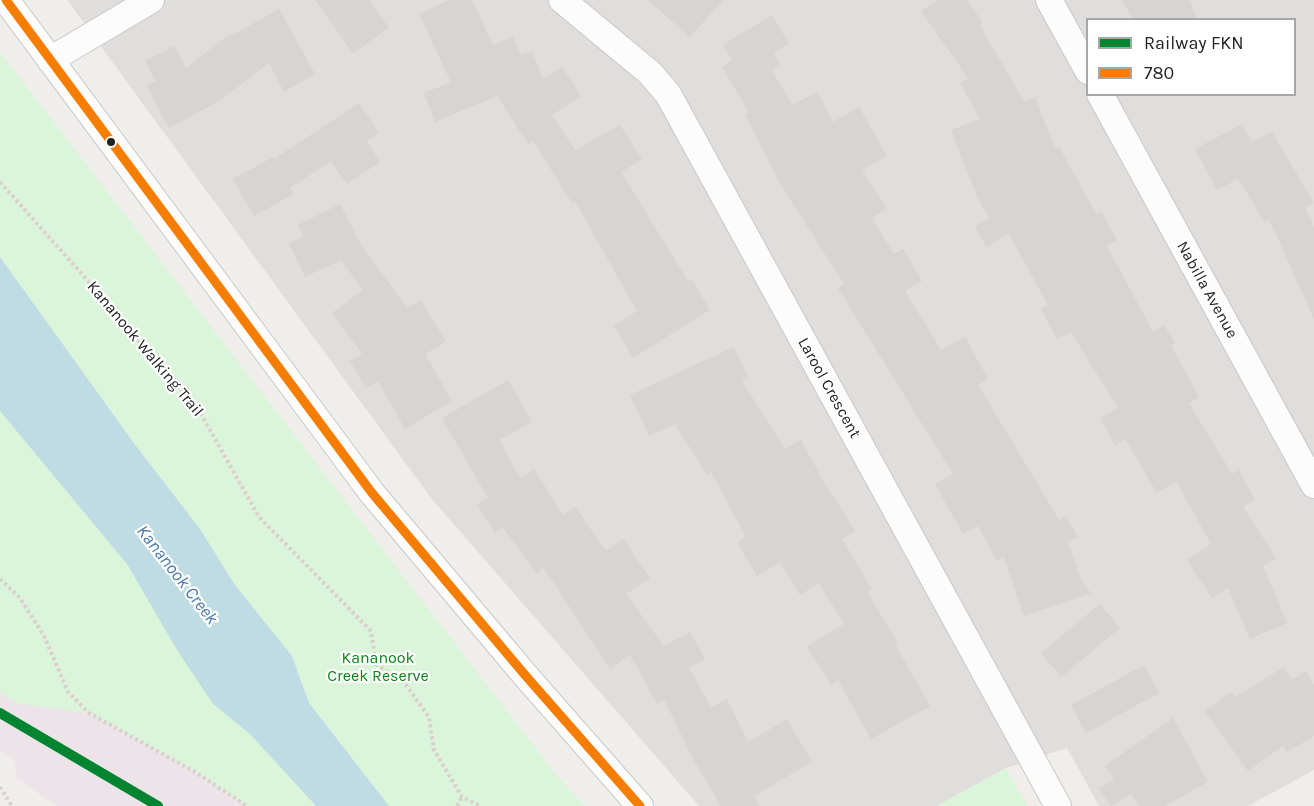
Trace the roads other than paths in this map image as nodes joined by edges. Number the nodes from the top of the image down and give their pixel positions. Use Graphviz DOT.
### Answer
graph roads {
  1 [pos="6,0"];
  2 [pos="152,0"];
  3 [pos="562,0"];
  4 [pos="1049,0"];
  5 [pos="50,60"];
  6 [pos="1086,67"];
  7 [pos="1101,96"];
  8 [pos="1314,485"];
  9 [pos="640,806"];
  10 [pos="1058,806"];
  1 -- 5 [label="street"];
  2 -- 5 [label="street"];
  3 -- 10 [label="street, Larool Crescent"];
  4 -- 6 [label="street"];
  5 -- 9 [label="street"];
  7 -- 8 [label="street, Nabilla Avenue"];
}
